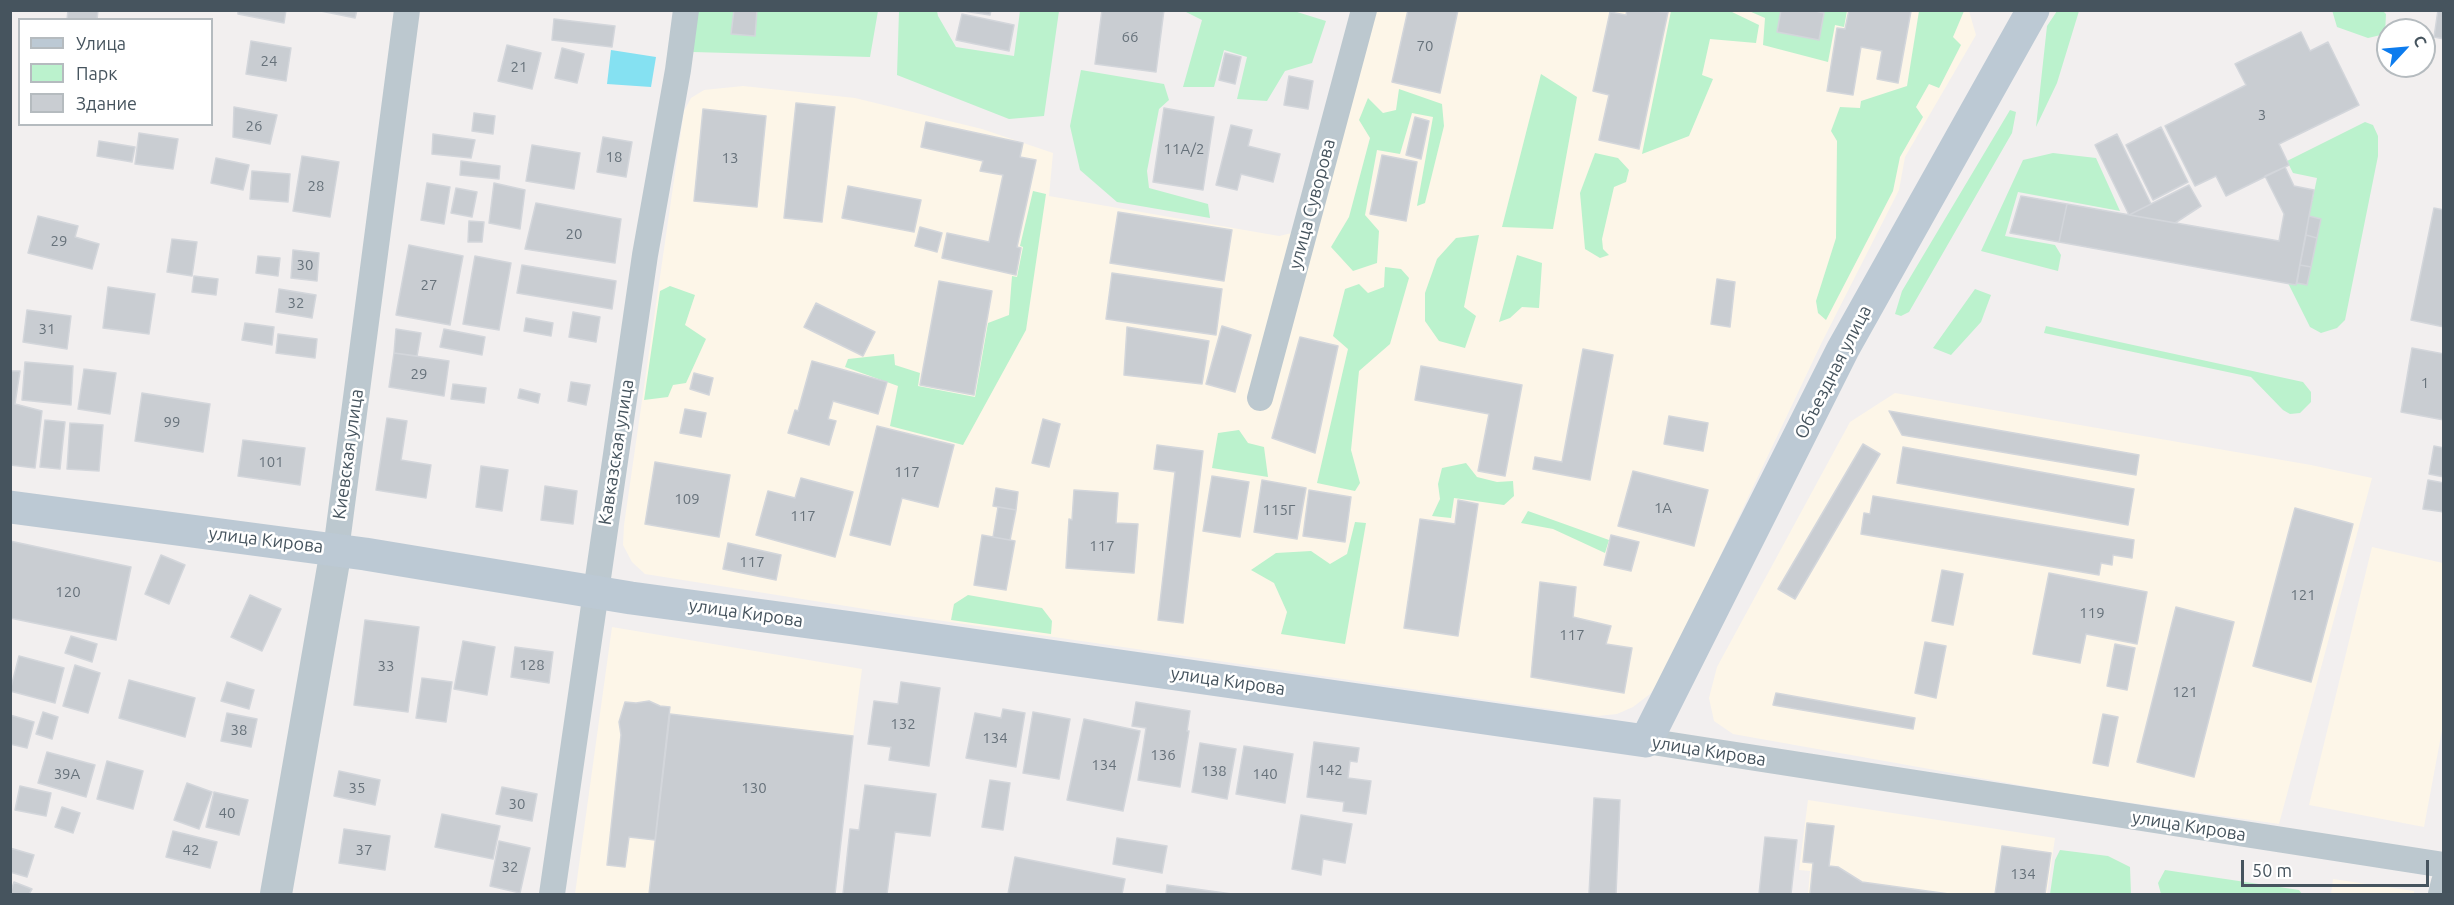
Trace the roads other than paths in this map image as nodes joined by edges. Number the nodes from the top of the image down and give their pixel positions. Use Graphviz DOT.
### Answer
graph roads {
  1 [pos="407,10"];
  2 [pos="686,10"];
  3 [pos="1364,10"];
  4 [pos="2032,10"];
  5 [pos="1260,398"];
  6 [pos="10,507"];
  7 [pos="336,550"];
  8 [pos="595,591"];
  9 [pos="1646,741"];
  10 [pos="2444,866"];
  11 [pos="2444,882"];
  12 [pos="276,894"];
  13 [pos="552,894"];
  14 [pos="2441,894"];
  1 -- 7 [label="street, Киевская улица"];
  2 -- 8 [label="street, Кавказская улица"];
  3 -- 5 [label="street, улица Суворова"];
  4 -- 9 [label="main road, Объездная улица"];
  6 -- 7 [label="main road, улица Кирова"];
  7 -- 8 [label="main road, улица Кирова"];
  7 -- 12 [label="street, Киевская улица"];
  8 -- 9 [label="main road, улица Кирова"];
  8 -- 13 [label="street, Кавказская улица"];
  9 -- 10 [label="street, улица Кирова"];
  11 -- 14 [label="street"];
}
